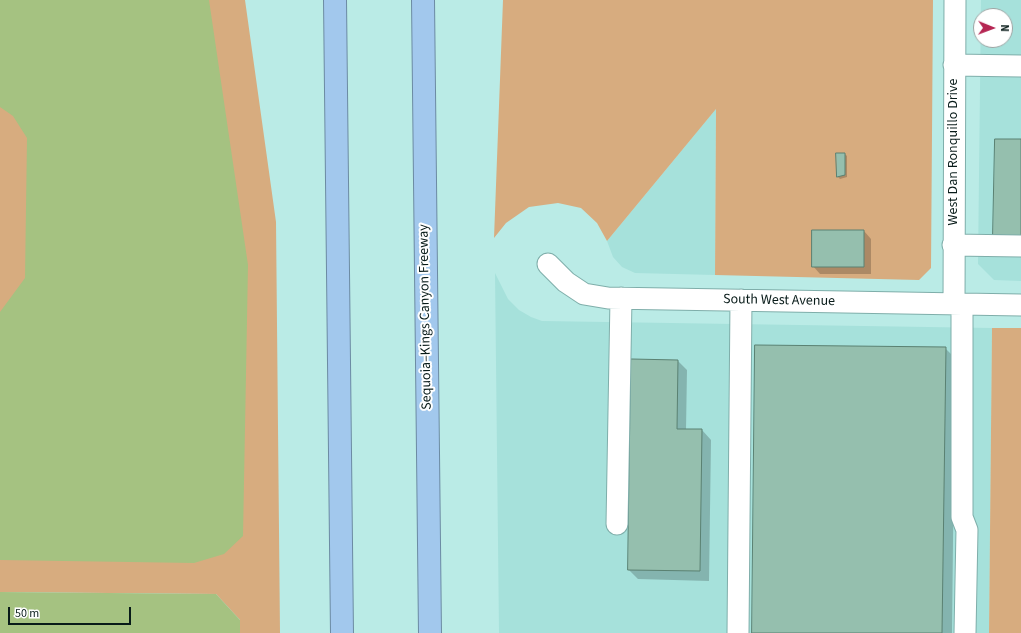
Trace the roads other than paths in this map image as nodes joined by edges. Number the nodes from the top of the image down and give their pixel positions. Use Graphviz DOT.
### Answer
graph roads {
  1 [pos="335,0"];
  2 [pos="423,0"];
  3 [pos="955,0"];
  4 [pos="954,65"];
  5 [pos="1021,66"];
  6 [pos="953,245"];
  7 [pos="1021,246"];
  8 [pos="548,264"];
  9 [pos="621,298"];
  10 [pos="742,300"];
  11 [pos="958,304"];
  12 [pos="1021,305"];
  13 [pos="426,324"];
  14 [pos="617,524"];
  15 [pos="342,633"];
  16 [pos="430,633"];
  17 [pos="440,633"];
  18 [pos="738,633"];
  19 [pos="966,633"];
  1 -- 15 [label="highway"];
  2 -- 13 [label="highway, Sequoia–Kings Canyon Freeway"];
  3 -- 4 [label="street, West Dan Ronquillo Drive"];
  4 -- 5 [label="street"];
  4 -- 6 [label="street, West Dan Ronquillo Drive"];
  6 -- 7 [label="street"];
  6 -- 11 [label="street, West Dan Ronquillo Drive"];
  8 -- 9 [label="street, South West Avenue"];
  9 -- 10 [label="street, South West Avenue"];
  9 -- 14 [label="street"];
  10 -- 11 [label="street, South West Avenue"];
  10 -- 18 [label="street"];
  11 -- 12 [label="street, South West Avenue"];
  11 -- 19 [label="street, West Dan Ronquillo Drive"];
  13 -- 16 [label="highway, Sequoia–Kings Canyon Freeway"];
  13 -- 17 [label="highway"];
}
